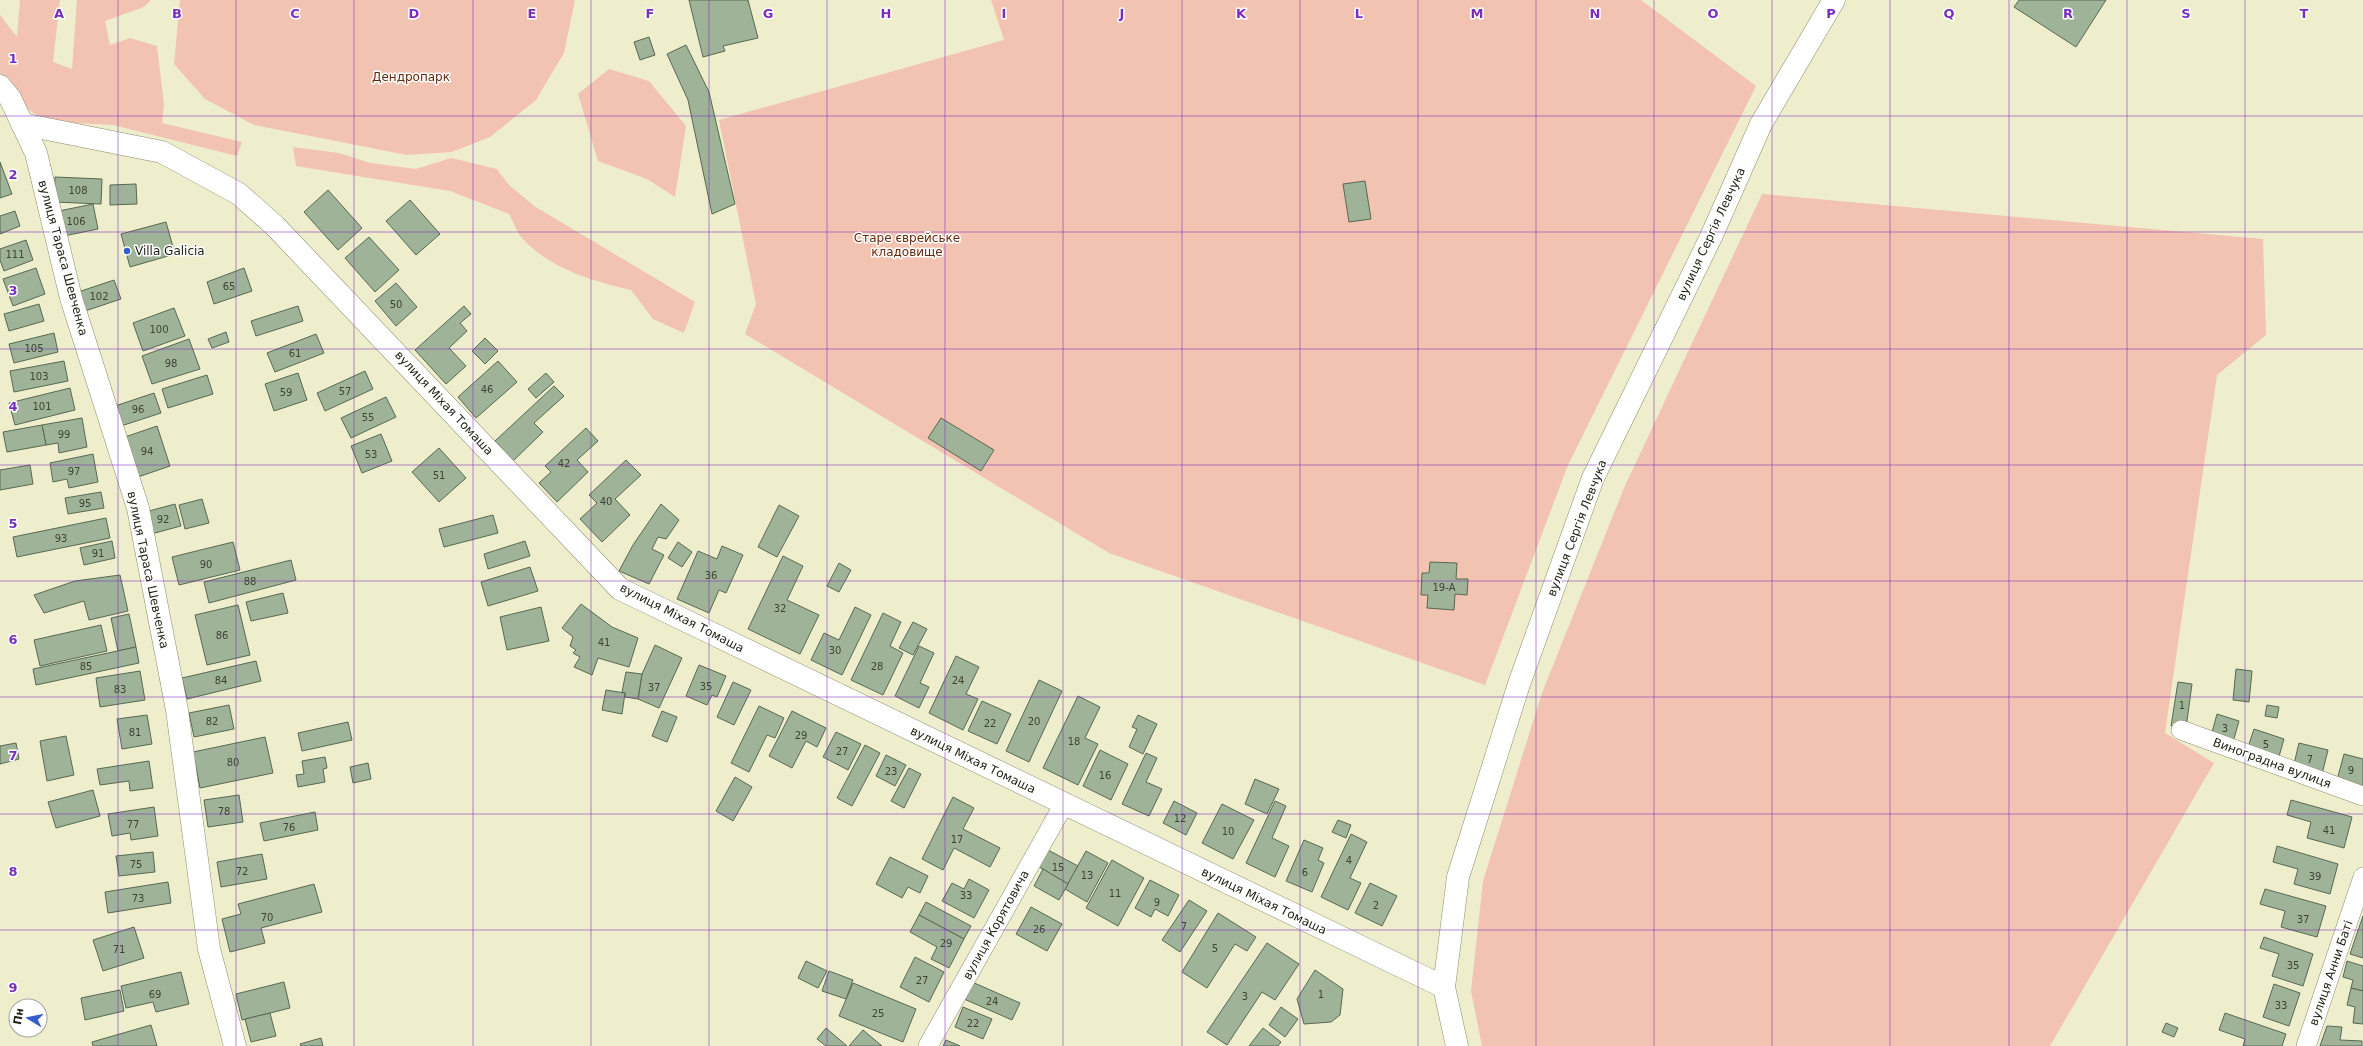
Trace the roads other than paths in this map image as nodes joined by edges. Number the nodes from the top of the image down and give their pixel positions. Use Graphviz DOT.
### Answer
graph roads {
  1 [pos="1834,0"];
  2 [pos="0,86"];
  3 [pos="22,124"];
  4 [pos="2181,730"];
  5 [pos="2363,796"];
  6 [pos="1064,804"];
  7 [pos="2363,878"];
  8 [pos="1444,987"];
  9 [pos="235,1046"];
  10 [pos="928,1046"];
  11 [pos="1457,1046"];
  12 [pos="2306,1046"];
  1 -- 8 [label="street, вулиця Сергія Левчука"];
  2 -- 3 [label="street, вулиця Тараса Шевченка"];
  3 -- 6 [label="street, вулиця Міхая Томаша"];
  3 -- 9 [label="street, вулиця Тараса Шевченка"];
  4 -- 5 [label="street, Виноградна вулиця"];
  6 -- 8 [label="street, вулиця Міхая Томаша"];
  6 -- 10 [label="street, вулиця Корятовича"];
  7 -- 12 [label="street, вулиця Анни Баті"];
  8 -- 11 [label="street, вулиця Сергія Левчука"];
}
